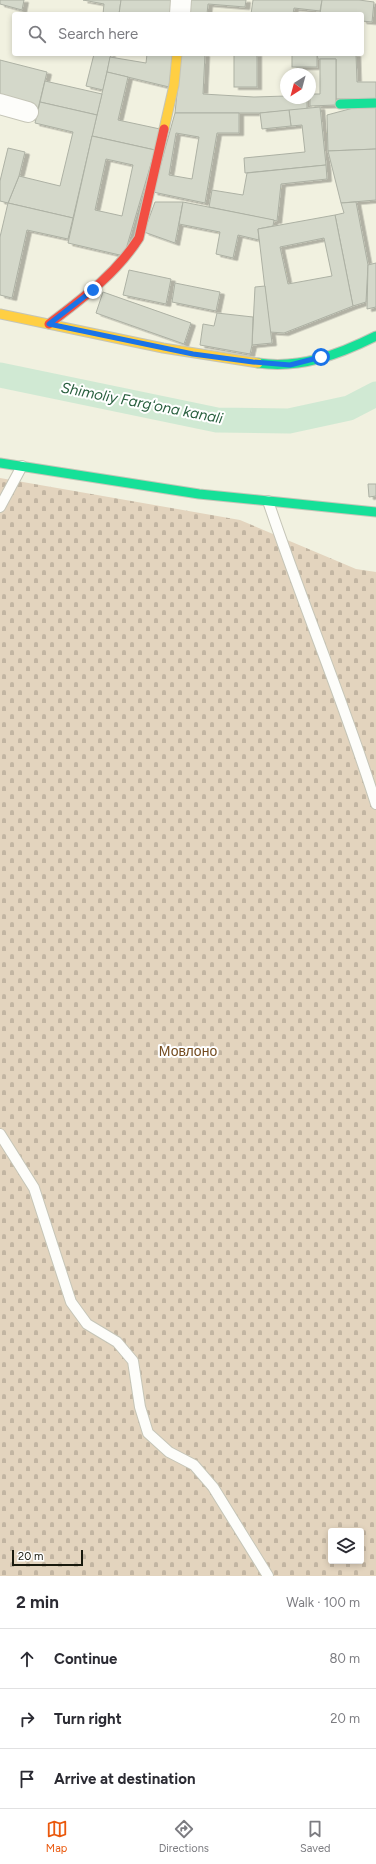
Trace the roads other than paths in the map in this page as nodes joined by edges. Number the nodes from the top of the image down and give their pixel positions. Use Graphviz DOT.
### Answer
graph roads {
  1 [pos="181,0"];
  2 [pos="180,12"];
  3 [pos="177,56"];
  4 [pos="376,102"];
  5 [pos="0,104"];
  6 [pos="340,104"];
  7 [pos="28,112"];
  8 [pos="0,314"];
  9 [pos="49,324"];
  10 [pos="376,336"];
  11 [pos="0,462"];
  12 [pos="22,466"];
  13 [pos="268,501"];
  14 [pos="0,507"];
  15 [pos="376,512"];
  16 [pos="376,804"];
  17 [pos="0,1134"];
  18 [pos="268,1576"];
  1 -- 2 [label="street"];
  3 -- 9 [label="street"];
  4 -- 6 [label="street"];
  5 -- 7 [label="street"];
  8 -- 9 [label="street"];
  9 -- 10 [label="street"];
  11 -- 12 [label="street"];
  12 -- 13 [label="street"];
  12 -- 14 [label="lane"];
  13 -- 15 [label="street"];
  13 -- 16 [label="lane"];
  17 -- 18 [label="lane"];
}
